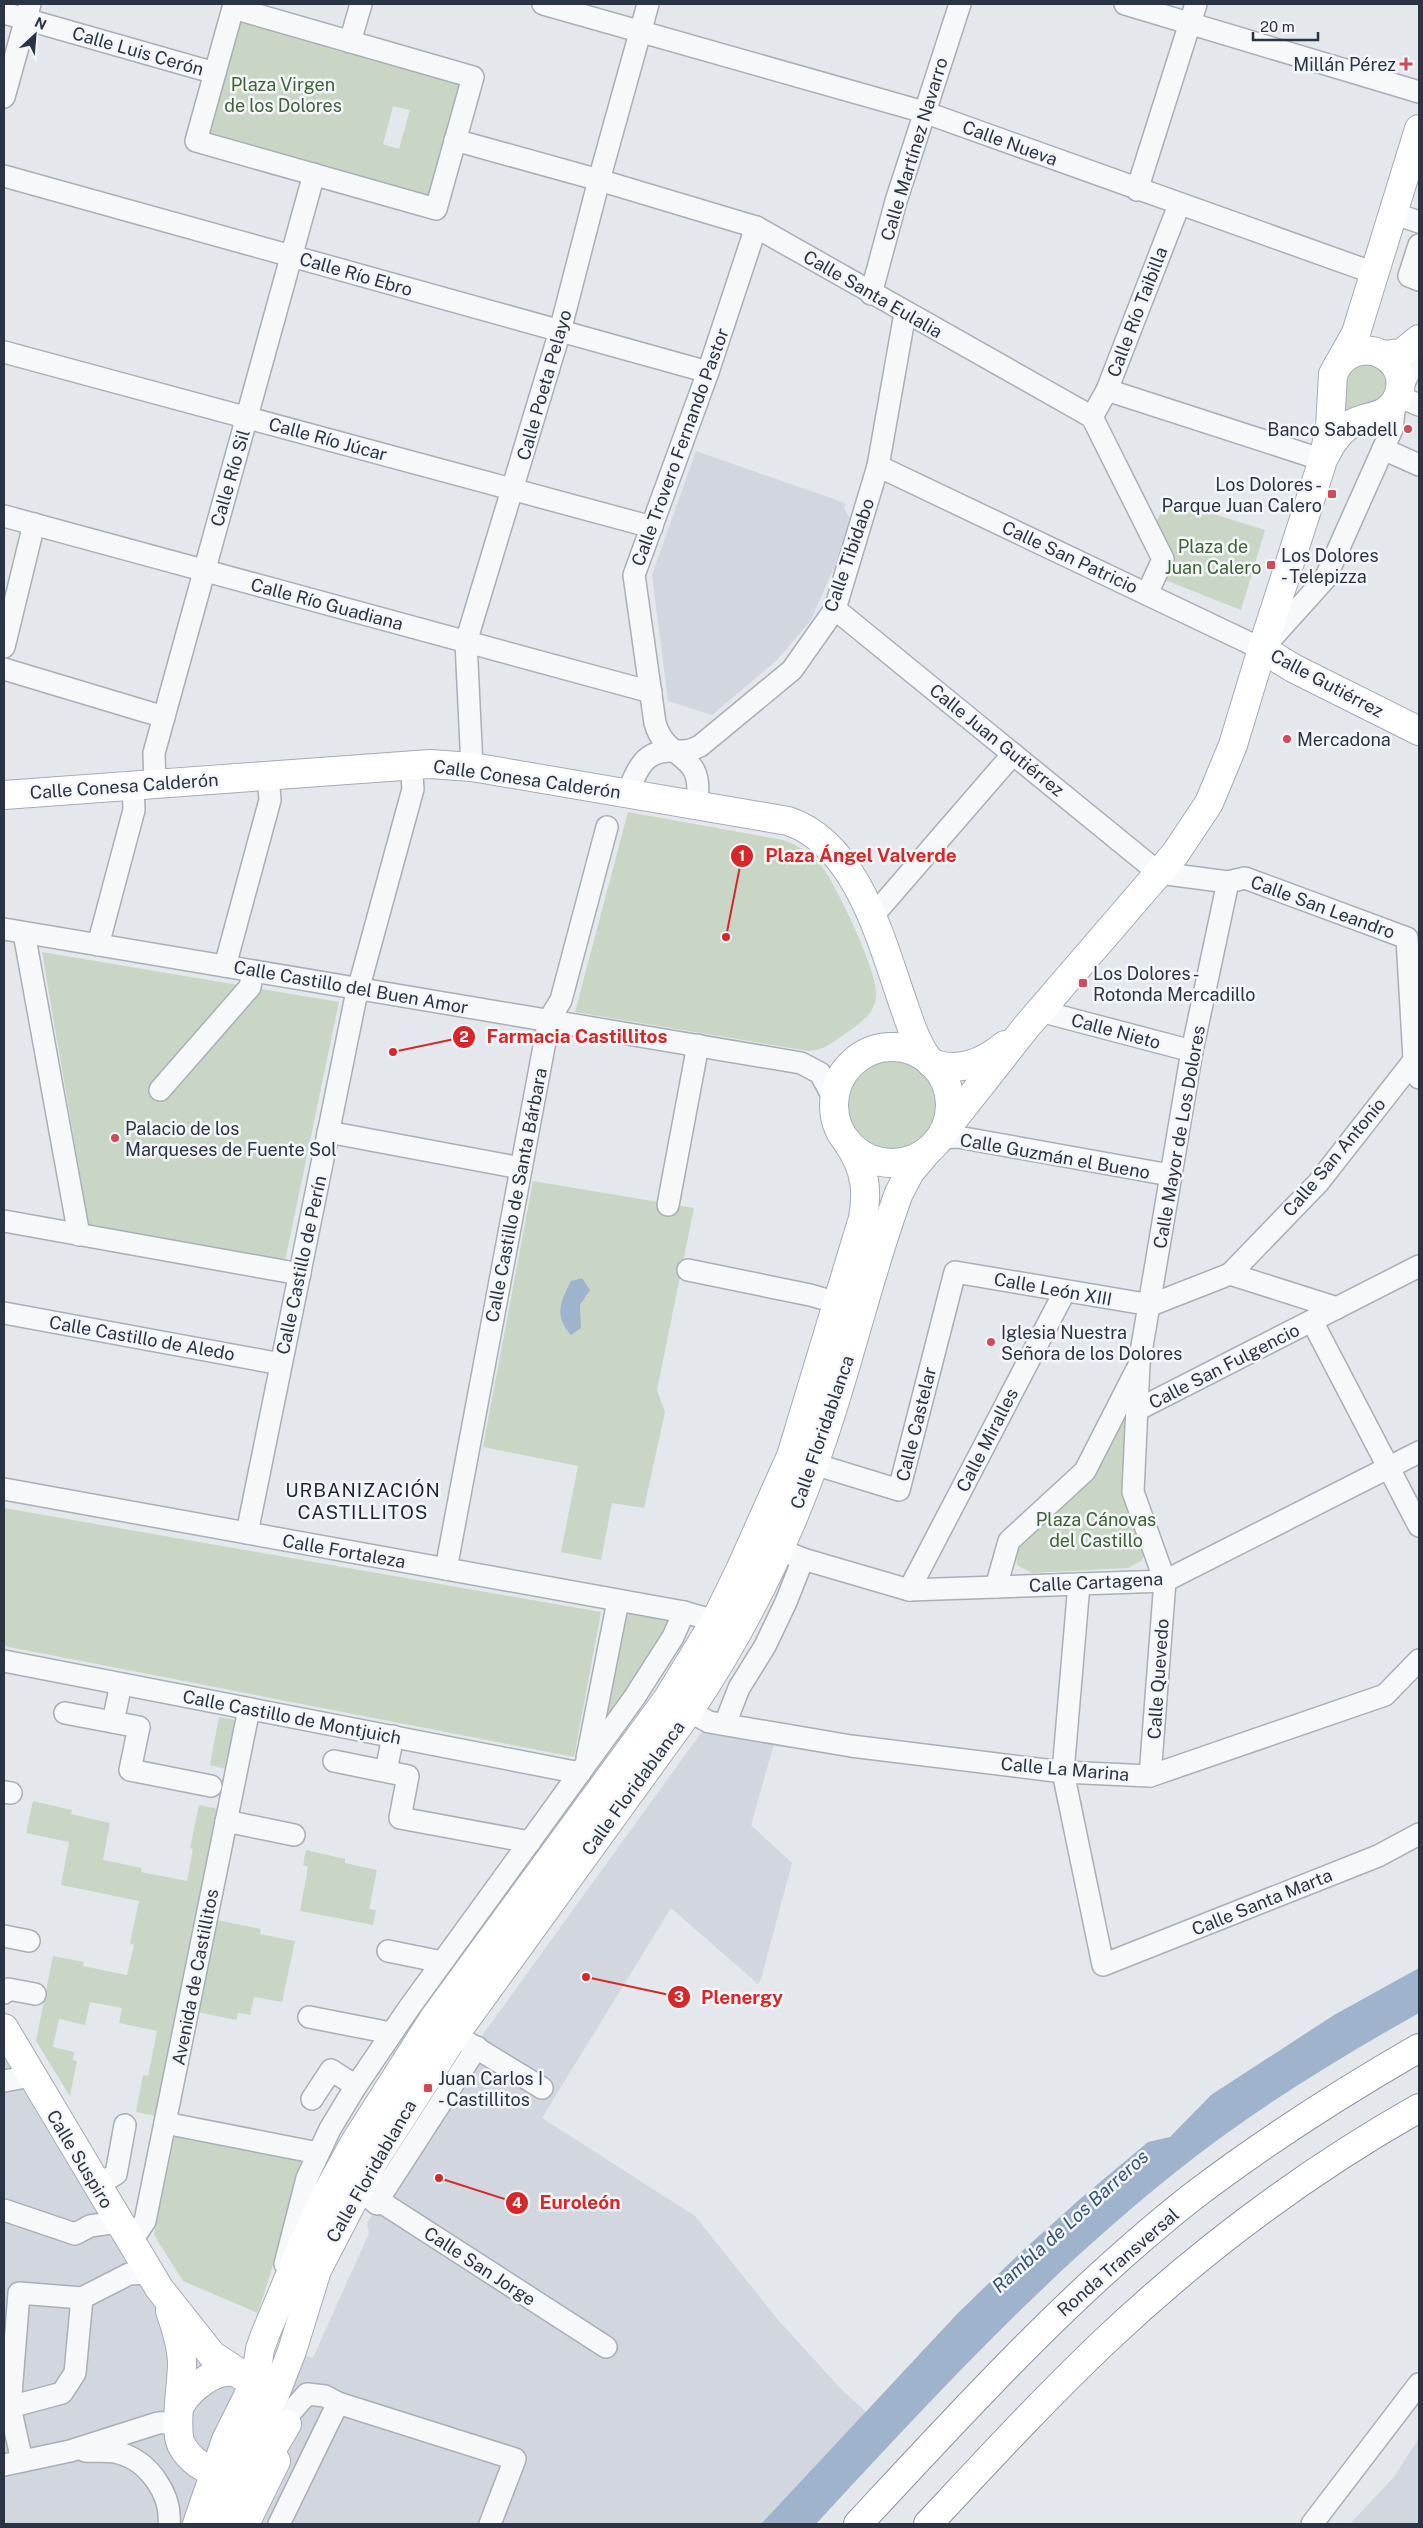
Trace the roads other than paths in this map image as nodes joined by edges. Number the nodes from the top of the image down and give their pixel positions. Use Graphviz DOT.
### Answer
graph roads {
  1 [pos="361,4"];
  2 [pos="546,4"];
  3 [pos="648,4"];
  4 [pos="960,4"];
  5 [pos="1125,4"];
  6 [pos="28,12"];
  7 [pos="4,13"];
  8 [pos="1193,13"];
  9 [pos="640,32"];
  10 [pos="350,42"];
  11 [pos="215,73"];
  12 [pos="1419,92"];
  13 [pos="4,97"];
  14 [pos="924,112"];
  15 [pos="1419,129"];
  16 [pos="455,140"];
  17 [pos="314,174"];
  18 [pos="4,176"];
  19 [pos="599,180"];
  20 [pos="1137,190"];
  21 [pos="1179,205"];
  22 [pos="1392,215"];
  23 [pos="1419,222"];
  24 [pos="756,227"];
  25 [pos="1419,246"];
  26 [pos="291,256"];
  27 [pos="1374,273"];
  28 [pos="1419,280"];
  29 [pos="871,294"];
  30 [pos="905,313"];
  31 [pos="560,331"];
  32 [pos="1419,340"];
  33 [pos="1419,351"];
  34 [pos="4,352"];
  35 [pos="1382,354"];
  36 [pos="708,372"];
  37 [pos="1335,375"];
  38 [pos="1107,390"];
  39 [pos="1395,408"];
  40 [pos="247,417"];
  41 [pos="1092,417"];
  42 [pos="1384,448"];
  43 [pos="1323,460"];
  44 [pos="1419,465"];
  45 [pos="878,466"];
  46 [pos="514,489"];
  47 [pos="4,516"];
  48 [pos="34,524"];
  49 [pos="652,526"];
  50 [pos="204,571"];
  51 [pos="1147,594"];
  52 [pos="835,609"];
  53 [pos="466,642"];
  54 [pos="4,647"];
  55 [pos="1262,649"];
  56 [pos="4,668"];
  57 [pos="651,692"];
  58 [pos="164,717"];
  59 [pos="1419,730"];
  60 [pos="675,751"];
  61 [pos="1014,754"];
  62 [pos="411,764"];
  63 [pos="472,768"];
  64 [pos="268,776"];
  65 [pos="144,784"];
  66 [pos="627,794"];
  67 [pos="4,795"];
  68 [pos="696,805"];
  69 [pos="607,827"];
  70 [pos="1159,872"];
  71 [pos="1228,882"];
  72 [pos="871,918"];
  73 [pos="14,931"];
  74 [pos="98,945"];
  75 [pos="1414,957"];
  76 [pos="225,966"];
  77 [pos="253,971"];
  78 [pos="895,982"];
  79 [pos="358,989"];
  80 [pos="1034,1018"];
  81 [pos="549,1020"];
  82 [pos="698,1046"];
  83 [pos="1192,1051"];
  84 [pos="863,1055"];
  85 [pos="930,1062"];
  86 [pos="1417,1063"];
  87 [pos="160,1090"];
  88 [pos="834,1099"];
  89 [pos="328,1132"];
  90 [pos="937,1140"];
  91 [pos="849,1145"];
  92 [pos="521,1168"];
  93 [pos="1170,1175"];
  94 [pos="668,1205"];
  95 [pos="4,1222"];
  96 [pos="79,1235"];
  97 [pos="1419,1266"];
  98 [pos="688,1270"];
  99 [pos="955,1272"];
  100 [pos="300,1274"];
  101 [pos="1230,1274"];
  102 [pos="1065,1290"];
  103 [pos="838,1303"];
  104 [pos="1151,1306"];
  105 [pos="1337,1308"];
  106 [pos="4,1313"];
  107 [pos="1312,1321"];
  108 [pos="281,1364"];
  109 [pos="1140,1364"];
  110 [pos="1137,1410"];
  111 [pos="1419,1452"];
  112 [pos="814,1464"];
  113 [pos="1389,1468"];
  114 [pos="4,1489"];
  115 [pos="1419,1526"];
  116 [pos="246,1533"];
  117 [pos="778,1549"];
  118 [pos="804,1559"];
  119 [pos="446,1569"];
  120 [pos="1165,1582"];
  121 [pos="1079,1584"];
  122 [pos="996,1587"];
  123 [pos="910,1590"];
  124 [pos="618,1601"];
  125 [pos="684,1612"];
  126 [pos="715,1620"];
  127 [pos="1419,1660"];
  128 [pos="4,1661"];
  129 [pos="121,1684"];
  130 [pos="249,1708"];
  131 [pos="689,1711"];
  132 [pos="65,1713"];
  133 [pos="113,1722"];
  134 [pos="725,1724"];
  135 [pos="393,1736"];
  136 [pos="334,1761"];
  137 [pos="583,1769"];
  138 [pos="386,1772"];
  139 [pos="1063,1772"];
  140 [pos="1150,1776"];
  141 [pos="211,1786"];
  142 [pos="226,1821"];
  143 [pos="1419,1834"];
  144 [pos="294,1835"];
  145 [pos="530,1842"];
  146 [pos="4,1936"];
  147 [pos="29,1941"];
  148 [pos="388,1951"];
  149 [pos="442,1962"];
  150 [pos="4,1993"];
  151 [pos="35,1994"];
  152 [pos="309,2017"];
  153 [pos="4,2028"];
  154 [pos="392,2033"];
  155 [pos="467,2040"];
  156 [pos="1419,2048"];
  157 [pos="31,2076"];
  158 [pos="4,2081"];
  159 [pos="356,2086"];
  160 [pos="542,2088"];
  161 [pos="312,2099"];
  162 [pos="1419,2108"];
  163 [pos="165,2123"];
  164 [pos="125,2125"];
  165 [pos="318,2153"];
  166 [pos="96,2186"];
  167 [pos="368,2194"];
  168 [pos="4,2210"];
  169 [pos="125,2232"];
  170 [pos="154,2281"];
  171 [pos="82,2298"];
  172 [pos="276,2310"];
  173 [pos="606,2347"];
  174 [pos="1419,2384"];
  175 [pos="271,2398"];
  176 [pos="1046,2399"];
  177 [pos="338,2403"];
  178 [pos="7,2408"];
  179 [pos="180,2413"];
  180 [pos="70,2451"];
  181 [pos="13,2463"];
  182 [pos="225,2475"];
  183 [pos="169,2524"];
  184 [pos="197,2524"];
  185 [pos="220,2524"];
  186 [pos="245,2524"];
  187 [pos="279,2524"];
  188 [pos="490,2524"];
  189 [pos="858,2524"];
  190 [pos="928,2524"];
  191 [pos="936,2524"];
  192 [pos="1312,2524"];
  1 -- 10 [label="street"];
  2 -- 9 [label="street, Calle Nueva"];
  3 -- 9 [label="street, Calle Poeta Pelayo"];
  4 -- 14 [label="street, Calle Martínez Navarro"];
  5 -- 8 [label="street"];
  6 -- 7 [label="street, Calle Luis Cerón"];
  6 -- 11 [label="street, Calle Luis Cerón"];
  6 -- 13 [label="street"];
  8 -- 12 [label="street"];
  8 -- 20 [label="street"];
  9 -- 14 [label="street, Calle Nueva"];
  9 -- 19 [label="street, Calle Poeta Pelayo"];
  10 -- 11 [label="street"];
  10 -- 16 [label="street"];
  11 -- 17 [label="street"];
  14 -- 20 [label="street, Calle Nueva"];
  14 -- 29 [label="street, Calle Martínez Navarro"];
  15 -- 22 [label="main road"];
  16 -- 17 [label="street"];
  16 -- 19 [label="street, Calle Santa Eulalia"];
  17 -- 26 [label="street, Calle Río Sil"];
  18 -- 26 [label="street, Calle Río Ebro"];
  19 -- 24 [label="street, Calle Santa Eulalia"];
  19 -- 31 [label="street, Calle Poeta Pelayo"];
  20 -- 21 [label="street, Calle Nueva"];
  21 -- 27 [label="street, Calle Nueva"];
  21 -- 38 [label="street, Calle Río Taibilla"];
  22 -- 23 [label="street"];
  22 -- 27 [label="main road"];
  24 -- 29 [label="street, Calle Santa Eulalia"];
  24 -- 36 [label="street, Calle Trovero Fernando Pastor"];
  25 -- 28 [label="street"];
  26 -- 31 [label="street, Calle Río Ebro"];
  26 -- 40 [label="street, Calle Río Sil"];
  27 -- 35 [label="main road"];
  27 -- 37 [label="main road"];
  29 -- 30 [label="street, Calle Santa Eulalia"];
  30 -- 41 [label="street, Calle Santa Eulalia"];
  30 -- 45 [label="street, Calle Tibidabo"];
  31 -- 36 [label="street, Calle Río Ebro"];
  31 -- 46 [label="street, Calle Poeta Pelayo"];
  32 -- 35 [label="main road"];
  33 -- 39 [label="street"];
  34 -- 40 [label="street, Calle Río Júcar"];
  35 -- 37 [label="main road"];
  35 -- 39 [label="main road"];
  36 -- 49 [label="street, Calle Trovero Fernando Pastor"];
  37 -- 39 [label="main road"];
  37 -- 43 [label="main road"];
  38 -- 41 [label="street, Calle Río Taibilla"];
  38 -- 43 [label="street"];
  39 -- 42 [label="street"];
  39 -- 43 [label="main road"];
  40 -- 46 [label="street, Calle Río Júcar"];
  40 -- 50 [label="street, Calle Río Sil"];
  41 -- 51 [label="street"];
  42 -- 44 [label="street"];
  42 -- 55 [label="street"];
  43 -- 55 [label="main road, Calle Floridablanca"];
  45 -- 51 [label="street, Calle San Patricio"];
  45 -- 52 [label="street, Calle Tibidabo"];
  46 -- 49 [label="street, Calle Río Júcar"];
  46 -- 53 [label="street, Calle Poeta Pelayo"];
  47 -- 48 [label="street, Calle Río Guadiana"];
  48 -- 50 [label="street, Calle Río Guadiana"];
  48 -- 54 [label="street"];
  49 -- 57 [label="street, Calle Trovero Fernando Pastor"];
  50 -- 53 [label="street, Calle Río Guadiana"];
  50 -- 58 [label="street, Calle Río Sil"];
  51 -- 55 [label="street, Calle San Patricio"];
  52 -- 60 [label="street, Calle Tibidabo"];
  52 -- 61 [label="street, Calle Juan Gutiérrez"];
  53 -- 57 [label="street, Calle Río Guadiana"];
  53 -- 63 [label="street, Calle Poeta Pelayo"];
  55 -- 59 [label="main road, Calle Gutiérrez"];
  55 -- 70 [label="main road, Calle Floridablanca"];
  56 -- 58 [label="street"];
  57 -- 60 [label="street, Calle Trovero Fernando Pastor"];
  58 -- 65 [label="street, Calle Río Sil"];
  60 -- 66 [label="street, Calle Tibidabo"];
  60 -- 68 [label="street"];
  61 -- 70 [label="street, Calle Juan Gutiérrez"];
  61 -- 72 [label="street"];
  62 -- 63 [label="main road, Calle Conesa Calderón"];
  62 -- 64 [label="main road, Calle Conesa Calderón"];
  62 -- 79 [label="street, Calle Castillo de Perín"];
  63 -- 66 [label="main road, Calle Conesa Calderón"];
  64 -- 65 [label="main road, Calle Conesa Calderón"];
  64 -- 76 [label="street"];
  65 -- 67 [label="main road, Calle Conesa Calderón"];
  65 -- 74 [label="street, Calle Río Sil"];
  66 -- 68 [label="main road, Calle Conesa Calderón"];
  68 -- 72 [label="main road, Calle Conesa Calderón"];
  69 -- 81 [label="street, Calle Castillo de Santa Bárbara"];
  70 -- 71 [label="street, Calle San Leandro"];
  70 -- 80 [label="main road, Calle Floridablanca"];
  71 -- 75 [label="street, Calle San Leandro"];
  71 -- 83 [label="street, Calle Mayor de Los Dolores"];
  72 -- 78 [label="main road, Calle Conesa Calderón"];
  73 -- 74 [label="street, Calle Castillo del Buen Amor"];
  73 -- 96 [label="street"];
  74 -- 76 [label="street, Calle Castillo del Buen Amor"];
  75 -- 86 [label="street, Calle San Leandro"];
  76 -- 77 [label="street, Calle Castillo del Buen Amor"];
  77 -- 79 [label="street, Calle Castillo del Buen Amor"];
  77 -- 87 [label="street"];
  78 -- 84 [label="main road, Calle Conesa Calderón"];
  78 -- 85 [label="main road, Calle Conesa Calderón"];
  79 -- 81 [label="street, Calle Castillo del Buen Amor"];
  79 -- 89 [label="street, Calle Castillo de Perín"];
  80 -- 83 [label="street, Calle Nieto"];
  80 -- 85 [label="main road, Calle Floridablanca"];
  80 -- 90 [label="main road, Calle Floridablanca"];
  81 -- 82 [label="street, Calle Castillo del Buen Amor"];
  81 -- 92 [label="street, Calle Castillo de Santa Bárbara"];
  82 -- 88 [label="street, Calle Castillo del Buen Amor"];
  82 -- 94 [label="street"];
  83 -- 93 [label="street, Calle Mayor de Los Dolores"];
  84 -- 85 [label="main road"];
  84 -- 88 [label="main road"];
  85 -- 90 [label="main road"];
  86 -- 101 [label="street, Calle San Antonio"];
  88 -- 91 [label="main road"];
  89 -- 92 [label="street"];
  89 -- 100 [label="street, Calle Castillo de Perín"];
  90 -- 91 [label="main road"];
  90 -- 93 [label="street, Calle Guzmán el Bueno"];
  90 -- 112 [label="main road, Calle Floridablanca"];
  91 -- 103 [label="main road, Calle Floridablanca"];
  92 -- 119 [label="street, Calle Castillo de Santa Bárbara"];
  93 -- 104 [label="street, Calle Mayor de Los Dolores"];
  95 -- 96 [label="street"];
  96 -- 100 [label="street"];
  97 -- 105 [label="street, Calle San Fulgencio"];
  98 -- 103 [label="street"];
  99 -- 102 [label="street, Calle León XIII"];
  99 -- 112 [label="street, Calle Castelar"];
  100 -- 108 [label="street, Calle Castillo de Perín"];
  101 -- 104 [label="street"];
  101 -- 105 [label="street"];
  102 -- 104 [label="street, Calle León XIII"];
  102 -- 123 [label="street, Calle Miralles"];
  103 -- 126 [label="main road, Calle Floridablanca"];
  104 -- 109 [label="street, Calle Mayor de Los Dolores"];
  105 -- 107 [label="street, Calle San Fulgencio"];
  106 -- 108 [label="street, Calle Castillo de Aledo"];
  107 -- 110 [label="street, Calle San Fulgencio"];
  107 -- 113 [label="street"];
  108 -- 116 [label="street, Calle Castillo de Perín"];
  109 -- 110 [label="street"];
  109 -- 122 [label="street"];
  110 -- 120 [label="street"];
  111 -- 113 [label="street, Calle Cartagena"];
  112 -- 117 [label="main road, Calle Floridablanca"];
  113 -- 115 [label="street"];
  113 -- 120 [label="street, Calle Cartagena"];
  114 -- 116 [label="street, Calle Fortaleza"];
  116 -- 119 [label="street, Calle Fortaleza"];
  117 -- 118 [label="street, Calle Cartagena"];
  117 -- 131 [label="main road, Calle Floridablanca"];
  118 -- 123 [label="street, Calle Cartagena"];
  118 -- 134 [label="street"];
  119 -- 124 [label="street, Calle Fortaleza"];
  120 -- 121 [label="street, Calle Cartagena"];
  120 -- 140 [label="street, Calle Quevedo"];
  121 -- 122 [label="street, Calle Cartagena"];
  121 -- 139 [label="street"];
  122 -- 123 [label="street, Calle Cartagena"];
  124 -- 125 [label="street, Calle Fortaleza"];
  124 -- 137 [label="street"];
  125 -- 126 [label="street, Calle Fortaleza"];
  125 -- 137 [label="street, Calle Floridablanca"];
  126 -- 172 [label="main road, Calle Floridablanca"];
  127 -- 140 [label="street, Calle La Marina"];
  128 -- 129 [label="street, Calle Castillo de Montjuich"];
  129 -- 130 [label="street, Calle Castillo de Montjuich"];
  129 -- 133 [label="street"];
  130 -- 135 [label="street, Calle Castillo de Montjuich"];
  130 -- 142 [label="street, Avenida de Castillitos"];
  131 -- 134 [label="street, Calle La Marina"];
  131 -- 155 [label="main road, Calle Floridablanca"];
  132 -- 133 [label="street"];
  133 -- 141 [label="street"];
  134 -- 139 [label="street, Calle La Marina"];
  135 -- 137 [label="street, Calle Castillo de Montjuich"];
  135 -- 138 [label="street"];
  136 -- 138 [label="street"];
  137 -- 145 [label="street, Calle Floridablanca"];
  138 -- 145 [label="street"];
  139 -- 140 [label="street, Calle La Marina"];
  139 -- 143 [label="street, Calle Santa Marta"];
  142 -- 144 [label="street"];
  142 -- 163 [label="street, Avenida de Castillitos"];
  145 -- 149 [label="street, Calle Floridablanca"];
  146 -- 147 [label="street"];
  148 -- 149 [label="street"];
  149 -- 154 [label="street, Calle Floridablanca"];
  150 -- 151 [label="street"];
  152 -- 154 [label="street"];
  153 -- 157 [label="main road, Calle Suspiro"];
  154 -- 159 [label="street, Calle Floridablanca"];
  155 -- 160 [label="street"];
  155 -- 167 [label="main road, Calle Floridablanca"];
  156 -- 189 [label="main road, Ronda Transversal"];
  157 -- 158 [label="street"];
  157 -- 166 [label="main road, Calle Suspiro"];
  159 -- 161 [label="street"];
  159 -- 165 [label="street, Calle Floridablanca"];
  162 -- 176 [label="main road"];
  163 -- 165 [label="street"];
  163 -- 169 [label="street, Avenida de Castillitos"];
  164 -- 166 [label="street"];
  165 -- 172 [label="street, Calle Floridablanca"];
  166 -- 169 [label="main road, Calle Suspiro"];
  167 -- 173 [label="street, Calle San Jorge"];
  167 -- 175 [label="main road, Calle Floridablanca"];
  168 -- 169 [label="street"];
  169 -- 170 [label="main road, Calle Suspiro"];
  170 -- 171 [label="street"];
  170 -- 175 [label="main road"];
  170 -- 179 [label="main road"];
  171 -- 178 [label="street"];
  171 -- 178 [label="street"];
  172 -- 175 [label="main road, Calle Floridablanca"];
  174 -- 192 [label="street"];
  175 -- 177 [label="street"];
  175 -- 179 [label="main road"];
  175 -- 182 [label="main road"];
  175 -- 182 [label="main road"];
  175 -- 186 [label="main road"];
  176 -- 190 [label="main road"];
  176 -- 191 [label="main road"];
  177 -- 187 [label="street"];
  177 -- 188 [label="street"];
  178 -- 181 [label="street"];
  179 -- 180 [label="street"];
  179 -- 182 [label="main road"];
  180 -- 181 [label="street"];
  180 -- 183 [label="street"];
  182 -- 184 [label="main road"];
  182 -- 185 [label="main road"];
}
